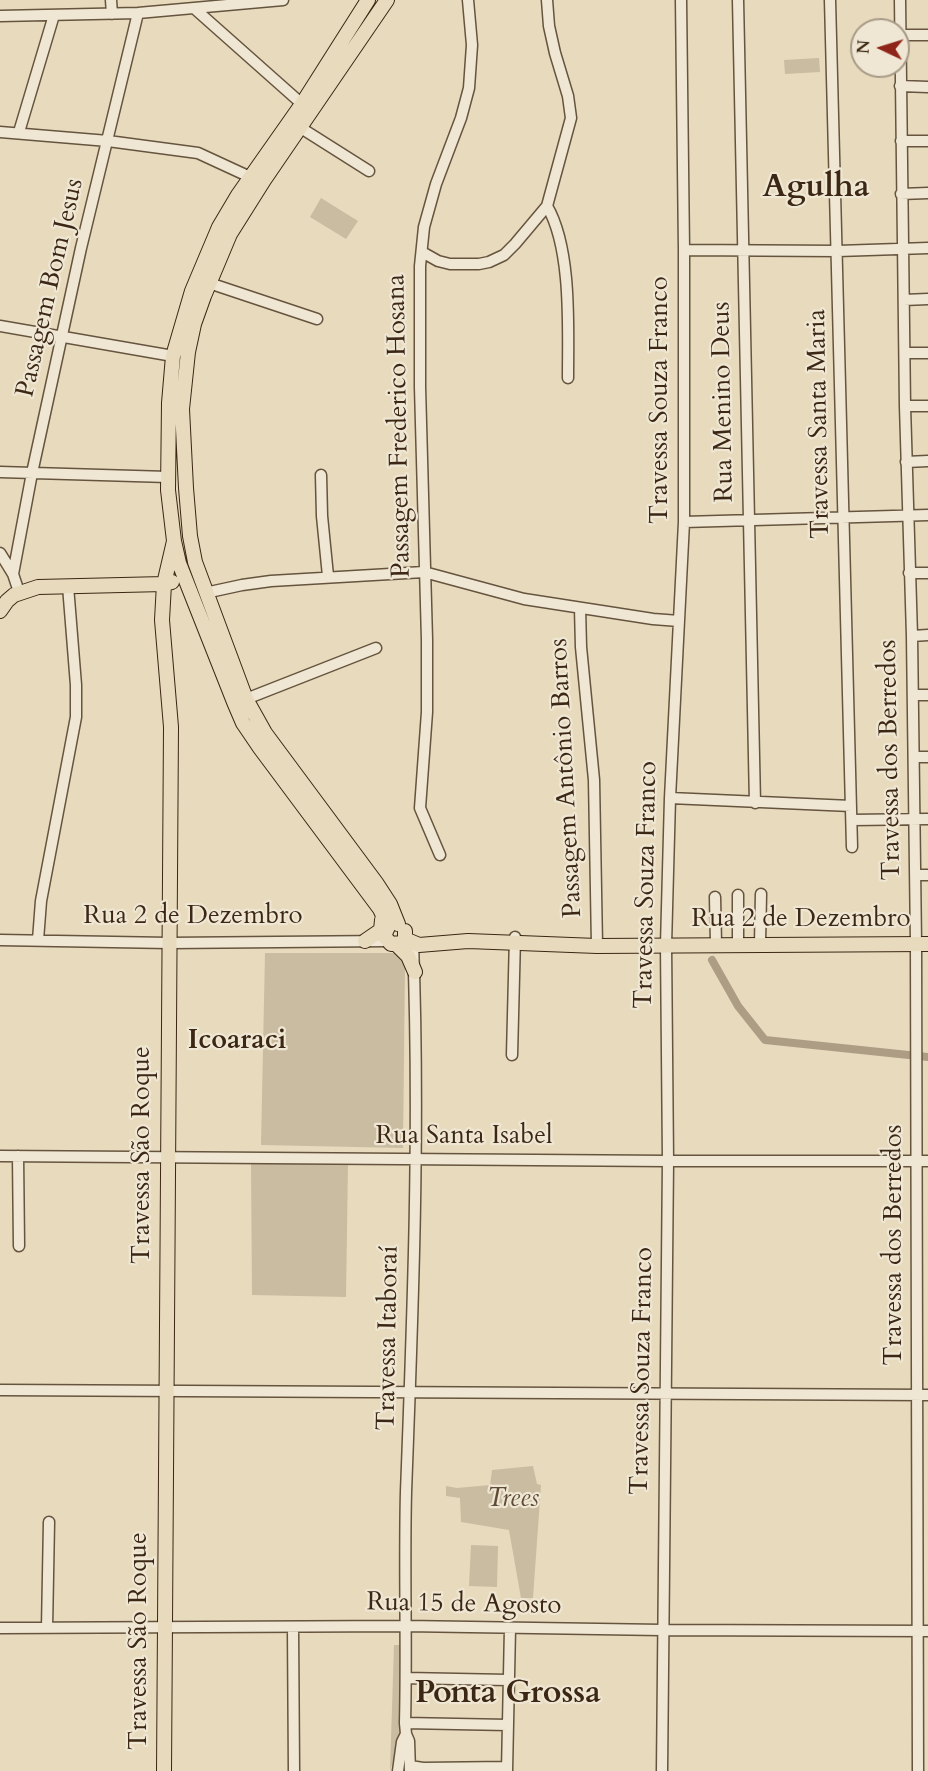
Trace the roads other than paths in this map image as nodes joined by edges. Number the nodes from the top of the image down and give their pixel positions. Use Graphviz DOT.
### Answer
graph roads {
  1 [pos="111,0"];
  2 [pos="283,0"];
  3 [pos="367,0"];
  4 [pos="387,0"];
  5 [pos="468,0"];
  6 [pos="547,0"];
  7 [pos="681,0"];
  8 [pos="738,0"];
  9 [pos="830,0"];
  10 [pos="900,0"];
  11 [pos="188,6"];
  12 [pos="138,13"];
  13 [pos="112,14"];
  14 [pos="54,15"];
  15 [pos="0,16"];
  16 [pos="901,18"];
  17 [pos="910,35"];
  18 [pos="928,35"];
  19 [pos="900,78"];
  20 [pos="900,86"];
  21 [pos="928,87"];
  22 [pos="302,104"];
  23 [pos="301,128"];
  24 [pos="0,132"];
  25 [pos="19,132"];
  26 [pos="108,141"];
  27 [pos="901,141"];
  28 [pos="928,141"];
  29 [pos="369,171"];
  30 [pos="250,177"];
  31 [pos="928,193"];
  32 [pos="901,194"];
  33 [pos="547,206"];
  34 [pos="225,230"];
  35 [pos="904,248"];
  36 [pos="928,248"];
  37 [pos="684,250"];
  38 [pos="838,250"];
  39 [pos="743,251"];
  40 [pos="422,252"];
  41 [pos="209,283"];
  42 [pos="928,299"];
  43 [pos="904,300"];
  44 [pos="317,319"];
  45 [pos="0,326"];
  46 [pos="62,336"];
  47 [pos="905,353"];
  48 [pos="928,353"];
  49 [pos="173,356"];
  50 [pos="568,378"];
  51 [pos="177,390"];
  52 [pos="905,406"];
  53 [pos="928,406"];
  54 [pos="928,461"];
  55 [pos="906,462"];
  56 [pos="0,472"];
  57 [pos="32,473"];
  58 [pos="321,475"];
  59 [pos="168,477"];
  60 [pos="186,478"];
  61 [pos="928,515"];
  62 [pos="908,516"];
  63 [pos="844,517"];
  64 [pos="749,520"];
  65 [pos="684,522"];
  66 [pos="174,541"];
  67 [pos="0,553"];
  68 [pos="195,562"];
  69 [pos="424,572"];
  70 [pos="0,573"];
  71 [pos="909,573"];
  72 [pos="928,573"];
  73 [pos="13,574"];
  74 [pos="328,576"];
  75 [pos="184,577"];
  76 [pos="164,584"];
  77 [pos="68,586"];
  78 [pos="19,592"];
  79 [pos="205,594"];
  80 [pos="580,608"];
  81 [pos="0,611"];
  82 [pos="679,621"];
  83 [pos="928,635"];
  84 [pos="912,636"];
  85 [pos="375,648"];
  86 [pos="913,695"];
  87 [pos="928,695"];
  88 [pos="246,699"];
  89 [pos="928,757"];
  90 [pos="914,758"];
  91 [pos="670,798"];
  92 [pos="755,803"];
  93 [pos="851,806"];
  94 [pos="915,819"];
  95 [pos="928,819"];
  96 [pos="852,820"];
  97 [pos="852,847"];
  98 [pos="440,855"];
  99 [pos="915,875"];
  100 [pos="928,875"];
  101 [pos="738,894"];
  102 [pos="761,894"];
  103 [pos="715,897"];
  104 [pos="380,909"];
  105 [pos="393,926"];
  106 [pos="0,940"];
  107 [pos="38,940"];
  108 [pos="515,940"];
  109 [pos="365,941"];
  110 [pos="400,942"];
  111 [pos="169,943"];
  112 [pos="598,943"];
  113 [pos="669,943"];
  114 [pos="760,943"];
  115 [pos="716,944"];
  116 [pos="738,944"];
  117 [pos="922,944"];
  118 [pos="415,972"];
  119 [pos="920,1043"];
  120 [pos="512,1055"];
  121 [pos="0,1156"];
  122 [pos="18,1156"];
  123 [pos="167,1158"];
  124 [pos="416,1159"];
  125 [pos="922,1160"];
  126 [pos="668,1161"];
  127 [pos="20,1246"];
  128 [pos="0,1390"];
  129 [pos="165,1392"];
  130 [pos="411,1393"];
  131 [pos="666,1393"];
  132 [pos="923,1395"];
  133 [pos="49,1522"];
  134 [pos="406,1626"];
  135 [pos="164,1627"];
  136 [pos="293,1627"];
  137 [pos="0,1628"];
  138 [pos="47,1628"];
  139 [pos="510,1628"];
  140 [pos="662,1630"];
  141 [pos="923,1630"];
  142 [pos="406,1678"];
  143 [pos="508,1680"];
  144 [pos="508,1725"];
  145 [pos="406,1729"];
  146 [pos="410,1769"];
  147 [pos="507,1769"];
  148 [pos="164,1771"];
  149 [pos="294,1771"];
  150 [pos="398,1771"];
  151 [pos="662,1771"];
  152 [pos="918,1771"];
  1 -- 13 [label="street"];
  2 -- 11 [label="street"];
  3 -- 22 [label="main road"];
  4 -- 23 [label="main road"];
  5 -- 40 [label="street, Passagem Frederico Hosana"];
  6 -- 33 [label="street"];
  7 -- 37 [label="street, Travessa Souza Franco"];
  8 -- 39 [label="street, Rua Menino Deus"];
  9 -- 38 [label="street, Travessa Santa Maria"];
  10 -- 16 [label="street, Travessa dos Berredos"];
  11 -- 12 [label="street"];
  11 -- 22 [label="street"];
  12 -- 13 [label="street"];
  12 -- 26 [label="street, Passagem Bom Jesus"];
  13 -- 14 [label="street"];
  14 -- 15 [label="street"];
  14 -- 25 [label="street"];
  17 -- 18 [label="street"];
  19 -- 20 [label="street, Travessa dos Berredos"];
  20 -- 21 [label="street"];
  20 -- 27 [label="street, Travessa dos Berredos"];
  22 -- 30 [label="main road"];
  23 -- 29 [label="street"];
  23 -- 34 [label="main road"];
  24 -- 25 [label="street"];
  25 -- 26 [label="street"];
  26 -- 30 [label="street"];
  26 -- 46 [label="street, Passagem Bom Jesus"];
  27 -- 28 [label="street"];
  27 -- 32 [label="street, Travessa dos Berredos"];
  30 -- 34 [label="main road"];
  31 -- 32 [label="street"];
  32 -- 35 [label="street, Travessa dos Berredos"];
  33 -- 40 [label="street"];
  33 -- 50 [label="street"];
  34 -- 41 [label="main road"];
  34 -- 49 [label="main road"];
  35 -- 36 [label="street"];
  35 -- 38 [label="street"];
  35 -- 43 [label="street, Travessa dos Berredos"];
  37 -- 39 [label="street"];
  37 -- 65 [label="street, Travessa Souza Franco"];
  38 -- 39 [label="street"];
  38 -- 63 [label="street, Travessa Santa Maria"];
  39 -- 64 [label="street, Rua Menino Deus"];
  40 -- 69 [label="street, Passagem Frederico Hosana"];
  41 -- 44 [label="street"];
  41 -- 51 [label="main road"];
  42 -- 43 [label="street"];
  43 -- 47 [label="street, Travessa dos Berredos"];
  45 -- 46 [label="street"];
  46 -- 49 [label="street"];
  46 -- 57 [label="street, Passagem Bom Jesus"];
  47 -- 48 [label="street"];
  47 -- 52 [label="street, Travessa dos Berredos"];
  49 -- 51 [label="main road"];
  51 -- 59 [label="main road"];
  51 -- 60 [label="main road"];
  52 -- 53 [label="street"];
  52 -- 55 [label="street, Travessa dos Berredos"];
  54 -- 55 [label="street"];
  55 -- 62 [label="street, Travessa dos Berredos"];
  56 -- 57 [label="street"];
  57 -- 59 [label="street"];
  57 -- 73 [label="street, Passagem Bom Jesus"];
  58 -- 74 [label="street"];
  59 -- 60 [label="main road"];
  59 -- 66 [label="main road"];
  60 -- 68 [label="main road"];
  61 -- 62 [label="street"];
  62 -- 63 [label="street"];
  62 -- 71 [label="street, Travessa dos Berredos"];
  63 -- 64 [label="street"];
  63 -- 93 [label="street, Travessa Santa Maria"];
  64 -- 65 [label="street"];
  64 -- 92 [label="street, Rua Menino Deus"];
  65 -- 82 [label="street, Travessa Souza Franco"];
  66 -- 75 [label="main road"];
  66 -- 76 [label="main road, Travessa São Roque"];
  67 -- 73 [label="street"];
  68 -- 75 [label="main road"];
  68 -- 79 [label="main road"];
  69 -- 74 [label="street"];
  69 -- 80 [label="street"];
  69 -- 98 [label="street, Passagem Frederico Hosana"];
  70 -- 73 [label="street"];
  71 -- 72 [label="street"];
  71 -- 84 [label="street, Travessa dos Berredos"];
  73 -- 78 [label="street"];
  74 -- 79 [label="street"];
  75 -- 76 [label="main road"];
  75 -- 104 [label="main road"];
  76 -- 77 [label="main road"];
  76 -- 111 [label="main road, Travessa São Roque"];
  77 -- 78 [label="main road"];
  77 -- 107 [label="street"];
  78 -- 81 [label="main road"];
  79 -- 88 [label="main road"];
  80 -- 82 [label="street"];
  80 -- 112 [label="street, Passagem Antônio Barros"];
  82 -- 91 [label="street, Travessa Souza Franco"];
  83 -- 84 [label="street"];
  84 -- 86 [label="street, Travessa dos Berredos"];
  85 -- 88 [label="street"];
  86 -- 87 [label="street"];
  86 -- 90 [label="street, Travessa dos Berredos"];
  88 -- 105 [label="main road"];
  89 -- 90 [label="street"];
  90 -- 94 [label="street, Travessa dos Berredos"];
  91 -- 92 [label="street"];
  91 -- 113 [label="street, Travessa Souza Franco"];
  92 -- 93 [label="street"];
  93 -- 96 [label="street, Travessa Santa Maria"];
  94 -- 95 [label="street"];
  94 -- 96 [label="street"];
  94 -- 99 [label="street, Travessa dos Berredos"];
  96 -- 97 [label="street, Travessa Santa Maria"];
  99 -- 100 [label="street"];
  99 -- 117 [label="street, Travessa dos Berredos"];
  101 -- 116 [label="street"];
  102 -- 114 [label="street"];
  103 -- 115 [label="street"];
  104 -- 105 [label="main road"];
  104 -- 109 [label="main road"];
  105 -- 110 [label="main road"];
  105 -- 110 [label="main road"];
  106 -- 107 [label="street, Rua 2 de Dezembro"];
  107 -- 111 [label="street, Rua 2 de Dezembro"];
  108 -- 110 [label="main road, Rua 2 de Dezembro"];
  108 -- 112 [label="main road, Rua 2 de Dezembro"];
  108 -- 120 [label="street"];
  109 -- 110 [label="street, Rua 2 de Dezembro"];
  109 -- 111 [label="street, Rua 2 de Dezembro"];
  110 -- 118 [label="main road"];
  111 -- 123 [label="main road, Travessa São Roque"];
  112 -- 113 [label="main road, Rua 2 de Dezembro"];
  113 -- 115 [label="main road, Rua 2 de Dezembro"];
  113 -- 126 [label="street, Travessa Souza Franco"];
  114 -- 116 [label="main road, Rua 2 de Dezembro"];
  114 -- 117 [label="main road, Rua 2 de Dezembro"];
  115 -- 116 [label="main road, Rua 2 de Dezembro"];
  117 -- 119 [label="street, Travessa dos Berredos"];
  118 -- 124 [label="street, Travessa Itaboraí"];
  119 -- 125 [label="street, Travessa dos Berredos"];
  121 -- 122 [label="street, Rua Santa Isabel"];
  122 -- 123 [label="street, Rua Santa Isabel"];
  122 -- 127 [label="street"];
  123 -- 124 [label="street, Rua Santa Isabel"];
  123 -- 129 [label="main road, Travessa São Roque"];
  124 -- 126 [label="street, Rua Santa Isabel"];
  124 -- 130 [label="street, Travessa Itaboraí"];
  125 -- 126 [label="street, Rua Santa Isabel"];
  125 -- 132 [label="street, Travessa dos Berredos"];
  126 -- 131 [label="street, Travessa Souza Franco"];
  128 -- 129 [label="street"];
  129 -- 130 [label="street"];
  129 -- 135 [label="main road, Travessa São Roque"];
  130 -- 131 [label="street"];
  130 -- 134 [label="street, Travessa Itaboraí"];
  131 -- 132 [label="street"];
  131 -- 140 [label="street, Travessa Souza Franco"];
  132 -- 141 [label="street, Travessa dos Berredos"];
  133 -- 138 [label="street"];
  134 -- 136 [label="street, Rua 15 de Agosto"];
  134 -- 139 [label="street, Rua 15 de Agosto"];
  134 -- 142 [label="street, Travessa Itaboraí"];
  135 -- 136 [label="street, Rua 15 de Agosto"];
  135 -- 138 [label="street, Rua 15 de Agosto"];
  135 -- 148 [label="main road, Travessa São Roque"];
  136 -- 149 [label="street"];
  137 -- 138 [label="street, Rua 15 de Agosto"];
  139 -- 140 [label="street, Rua 15 de Agosto"];
  139 -- 143 [label="street"];
  140 -- 141 [label="street, Rua 15 de Agosto"];
  140 -- 151 [label="street, Travessa Souza Franco"];
  141 -- 152 [label="street, Travessa dos Berredos"];
  142 -- 143 [label="street"];
  142 -- 145 [label="street, Travessa Itaboraí"];
  143 -- 144 [label="street"];
  144 -- 145 [label="street"];
  144 -- 147 [label="street"];
  145 -- 146 [label="street, Travessa Itaboraí"];
  145 -- 150 [label="street, Travessa Itaboraí"];
  146 -- 147 [label="street"];
}
